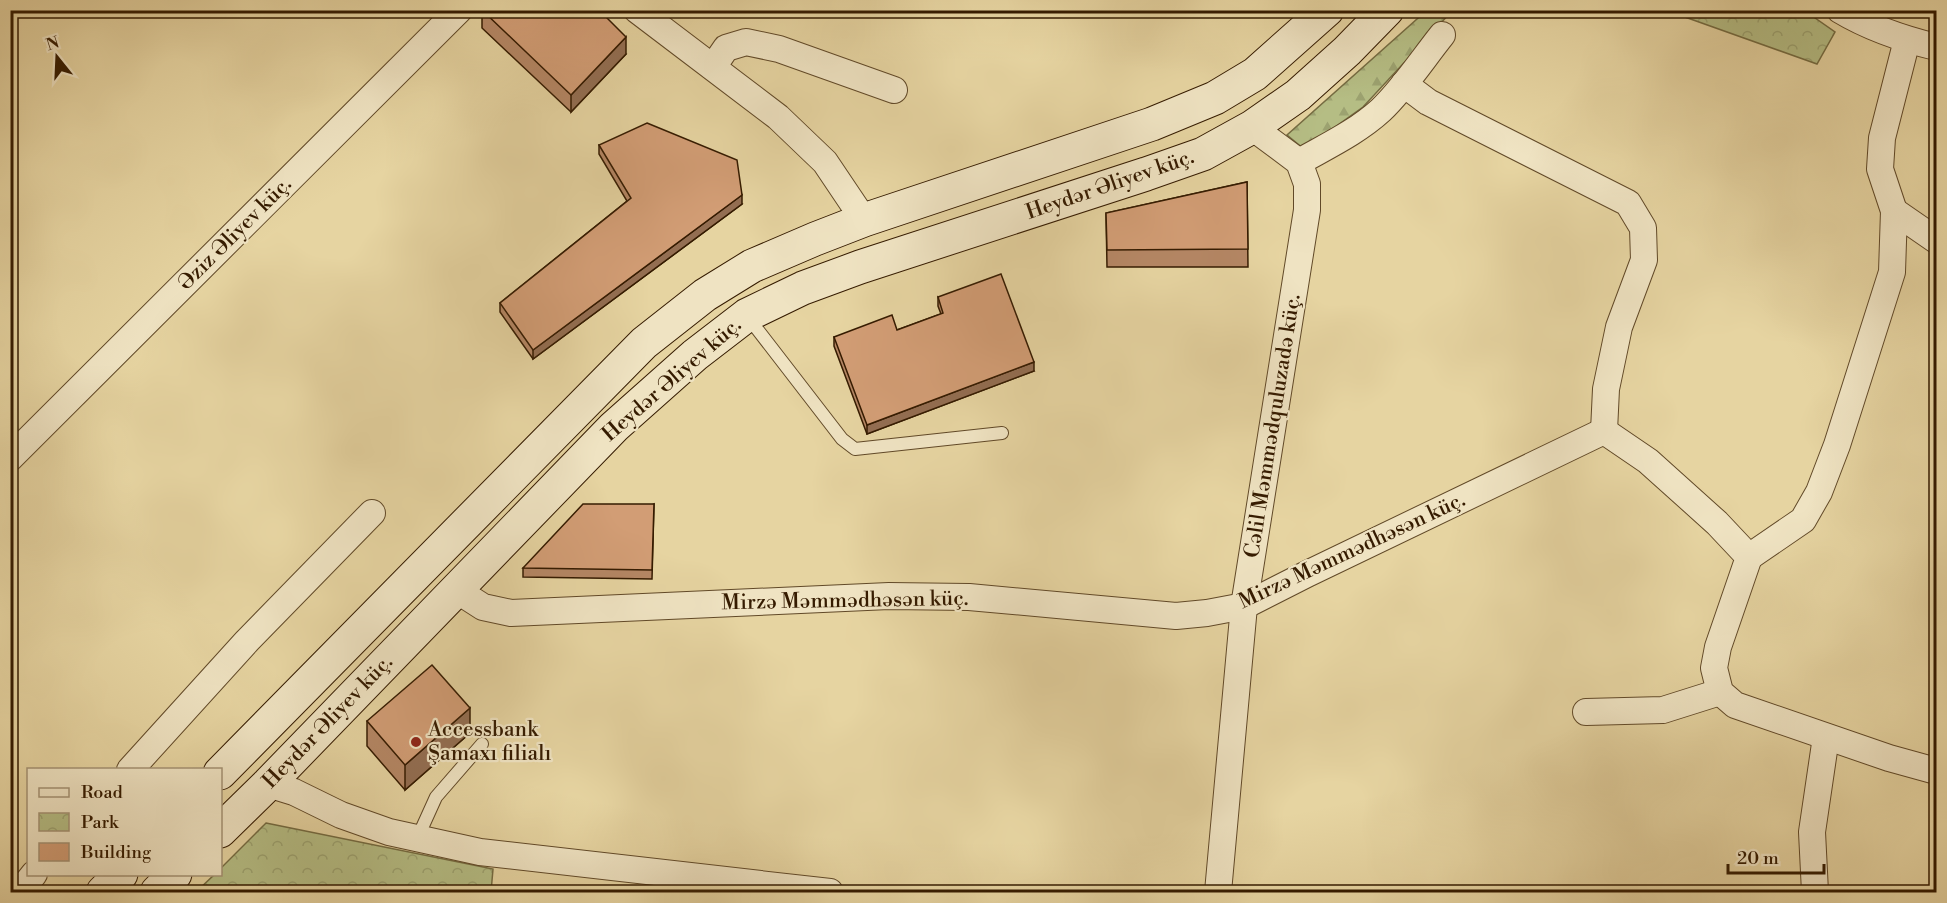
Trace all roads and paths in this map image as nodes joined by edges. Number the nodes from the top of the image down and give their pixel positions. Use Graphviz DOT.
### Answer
graph roads {
  1 [pos="459,10"];
  2 [pos="637,10"];
  3 [pos="1327,10"];
  4 [pos="1387,10"];
  5 [pos="1840,10"];
  6 [pos="1442,35"];
  7 [pos="1906,40"];
  8 [pos="1936,47"];
  9 [pos="713,67"];
  10 [pos="1404,84"];
  11 [pos="894,90"];
  12 [pos="1252,128"];
  13 [pos="1299,162"];
  14 [pos="1894,211"];
  15 [pos="864,220"];
  16 [pos="1936,240"];
  17 [pos="747,315"];
  18 [pos="1604,431"];
  19 [pos="1002,433"];
  20 [pos="10,458"];
  21 [pos="372,513"];
  22 [pos="1749,557"];
  23 [pos="455,590"];
  24 [pos="1244,606"];
  25 [pos="1720,692"];
  26 [pos="1586,712"];
  27 [pos="1826,737"];
  28 [pos="482,744"];
  29 [pos="132,768"];
  30 [pos="222,771"];
  31 [pos="1936,771"];
  32 [pos="268,784"];
  33 [pos="222,829"];
  34 [pos="417,838"];
  35 [pos="32,876"];
  36 [pos="118,876"];
  37 [pos="173,876"];
  38 [pos="10,891"];
  39 [pos="103,892"];
  40 [pos="157,892"];
  41 [pos="830,892"];
  42 [pos="1218,892"];
  43 [pos="1815,892"];
  1 -- 20 [label="street, Əziz Əliyev küç."];
  2 -- 9 [label="street"];
  3 -- 15 [label="street"];
  4 -- 12 [label="street, Heydər Əliyev küç."];
  5 -- 7 [label="street"];
  6 -- 10 [label="street"];
  7 -- 8 [label="street"];
  7 -- 14 [label="street"];
  9 -- 11 [label="street"];
  9 -- 15 [label="street"];
  10 -- 13 [label="street"];
  10 -- 18 [label="street"];
  12 -- 13 [label="street"];
  12 -- 17 [label="street, Heydər Əliyev küç."];
  13 -- 24 [label="street, Cəlil Məmmədquluzadə küç."];
  14 -- 16 [label="street"];
  14 -- 22 [label="street"];
  15 -- 30 [label="street"];
  17 -- 19 [label="lane"];
  17 -- 23 [label="street, Heydər Əliyev küç."];
  18 -- 22 [label="street"];
  18 -- 24 [label="street, Mirzə Məmmədhəsən küç."];
  21 -- 29 [label="street"];
  22 -- 25 [label="street"];
  23 -- 24 [label="street, Mirzə Məmmədhəsən küç."];
  23 -- 32 [label="street, Heydər Əliyev küç."];
  24 -- 42 [label="street, Cəlil Məmmədquluzadə küç."];
  25 -- 26 [label="street"];
  25 -- 27 [label="street"];
  27 -- 31 [label="street"];
  27 -- 43 [label="street"];
  28 -- 34 [label="lane"];
  32 -- 33 [label="street, Heydər Əliyev küç."];
  32 -- 34 [label="street"];
  34 -- 41 [label="street"];
  35 -- 38 [label="street"];
  36 -- 39 [label="street"];
  37 -- 40 [label="street"];
}
